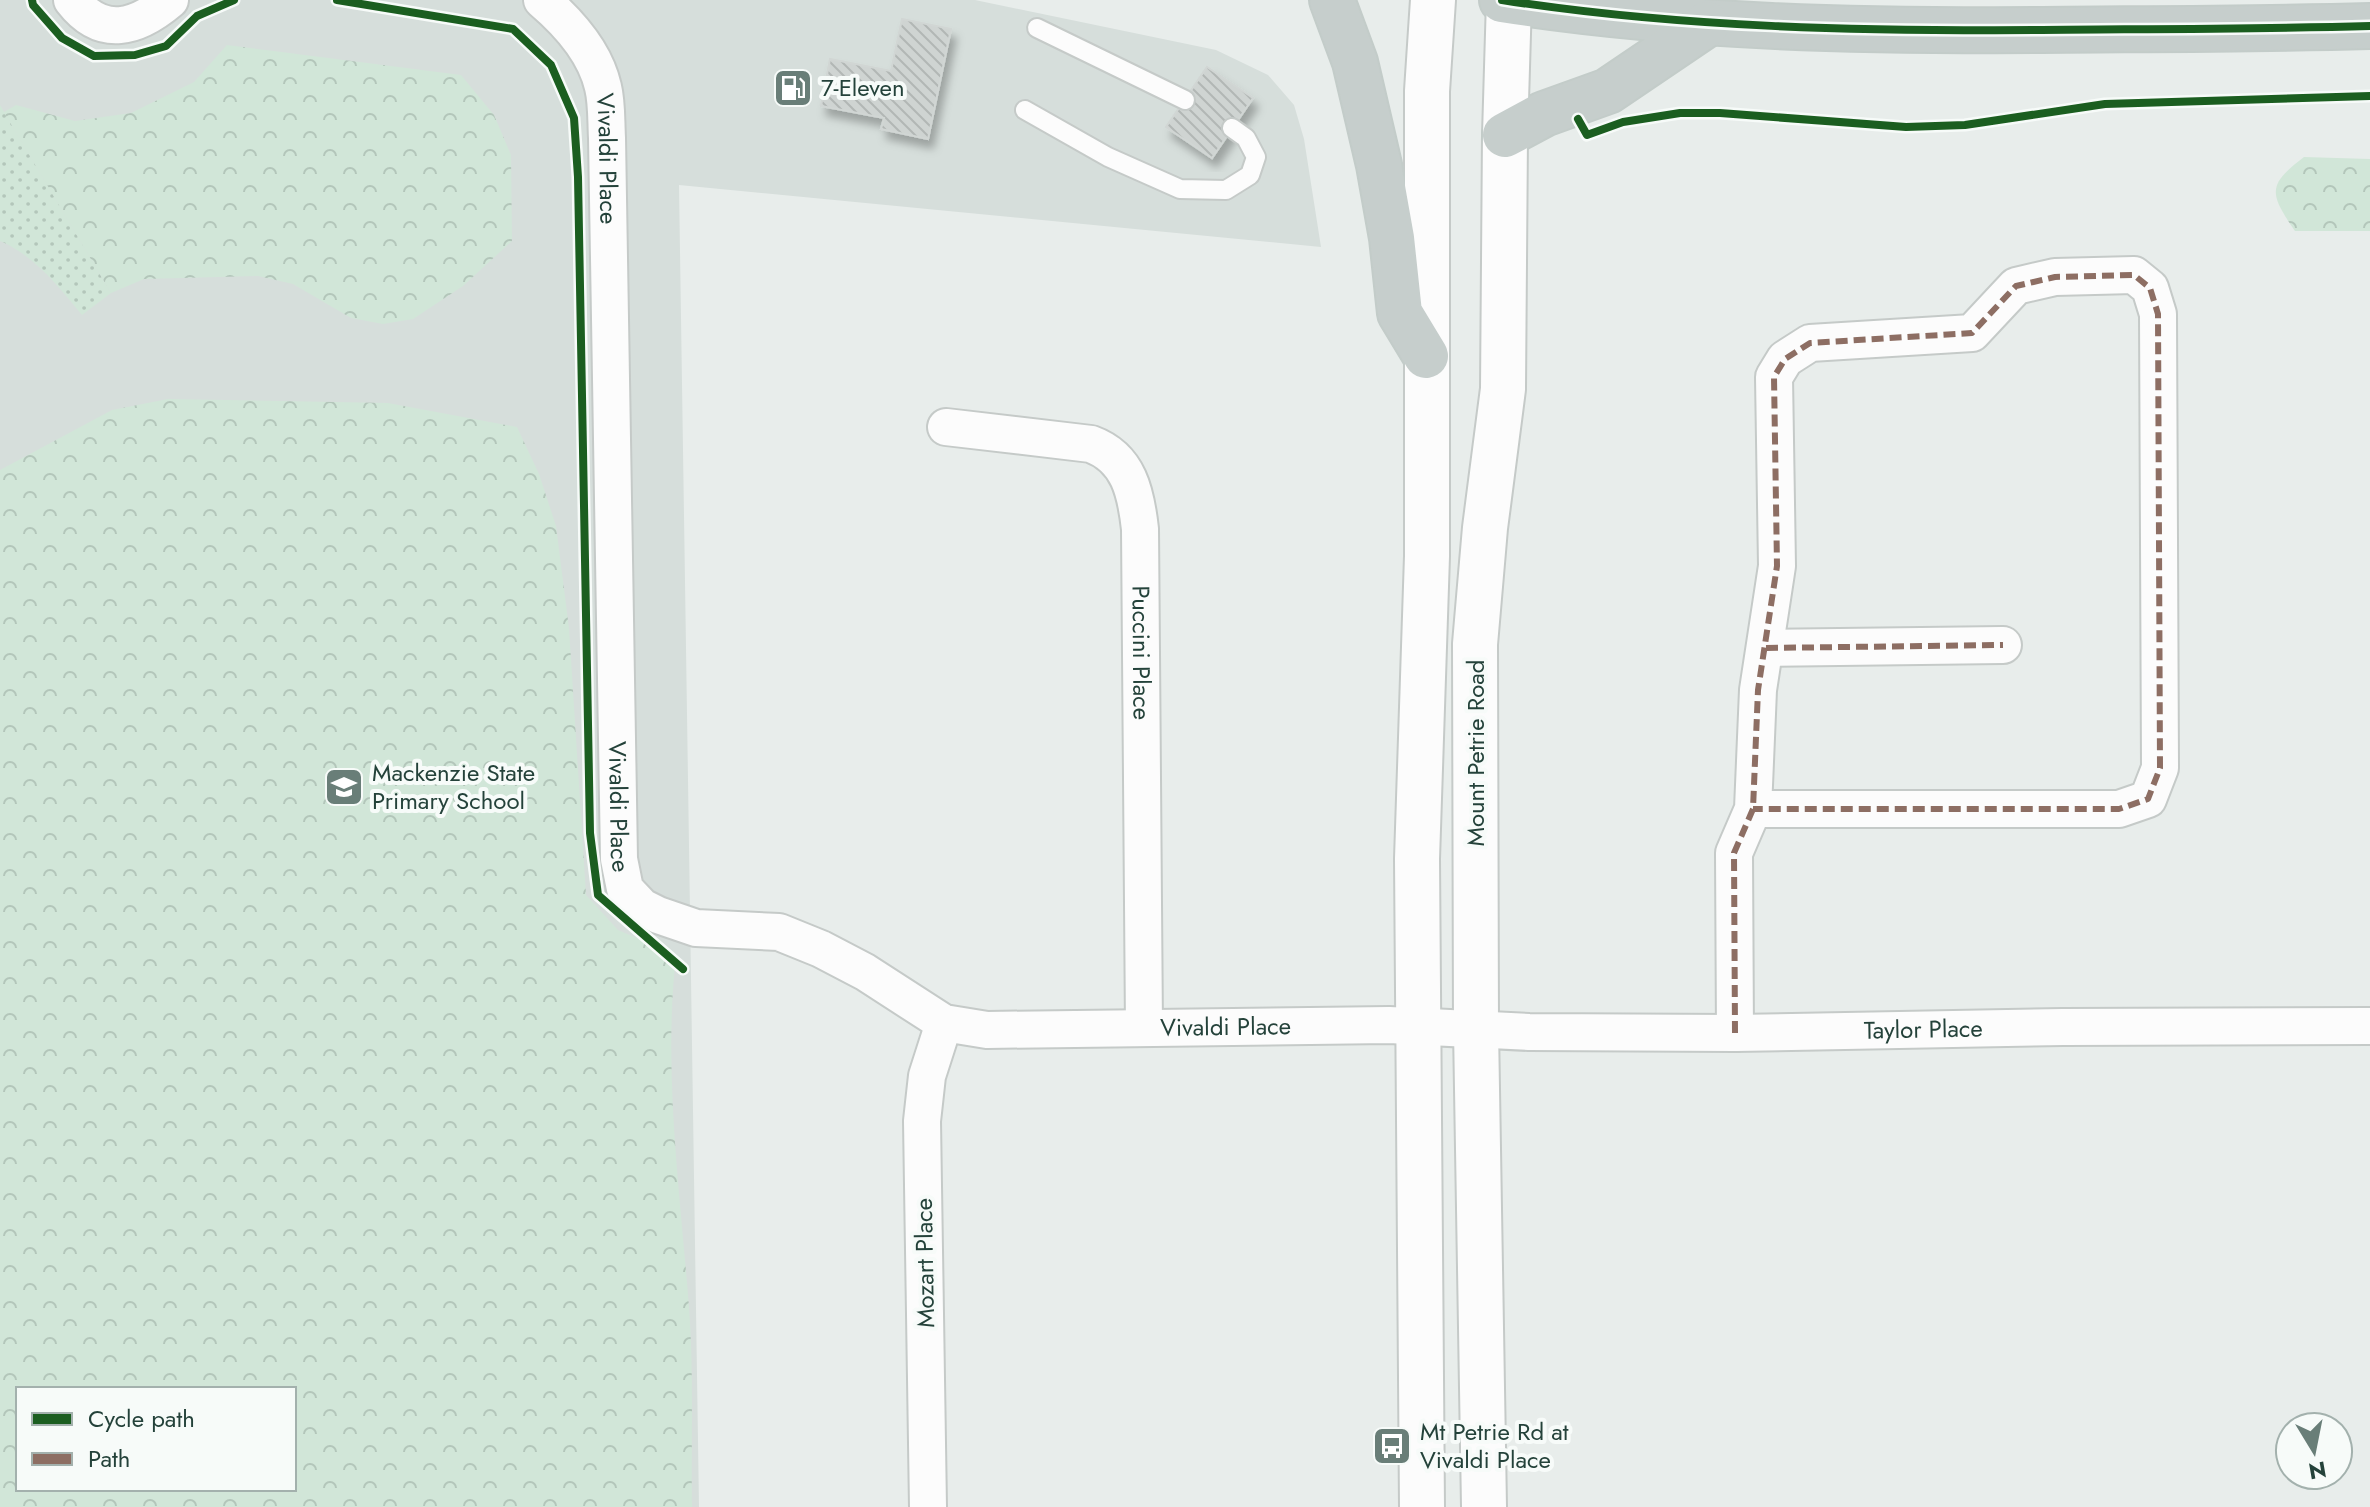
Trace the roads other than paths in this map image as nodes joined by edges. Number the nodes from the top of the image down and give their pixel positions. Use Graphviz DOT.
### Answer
graph roads {
  1 [pos="72,0"];
  2 [pos="170,0"];
  3 [pos="542,0"];
  4 [pos="1332,0"];
  5 [pos="1433,0"];
  6 [pos="1507,0"];
  7 [pos="1707,24"];
  8 [pos="2370,26"];
  9 [pos="1037,28"];
  10 [pos="1185,100"];
  11 [pos="1025,110"];
  12 [pos="1232,128"];
  13 [pos="1505,135"];
  14 [pos="1426,356"];
  15 [pos="946,427"];
  16 [pos="2003,645"];
  17 [pos="1766,648"];
  18 [pos="1753,809"];
  19 [pos="944,1023"];
  20 [pos="1418,1026"];
  21 [pos="2370,1026"];
  22 [pos="1144,1027"];
  23 [pos="1476,1029"];
  24 [pos="1735,1033"];
  25 [pos="928,1507"];
  26 [pos="1422,1507"];
  27 [pos="1484,1507"];
  1 -- 2 [label="street"];
  3 -- 19 [label="street, Vivaldi Place"];
  4 -- 14 [label="highway"];
  5 -- 14 [label="street"];
  6 -- 7 [label="highway"];
  6 -- 13 [label="street, Mount Petrie Road"];
  7 -- 8 [label="highway"];
  7 -- 13 [label="highway"];
  9 -- 10 [label="lane"];
  11 -- 12 [label="lane"];
  13 -- 23 [label="street, Mount Petrie Road"];
  14 -- 20 [label="street"];
  15 -- 22 [label="street, Puccini Place"];
  16 -- 17 [label="street"];
  17 -- 18 [label="street"];
  17 -- 18 [label="street"];
  18 -- 24 [label="street"];
  19 -- 22 [label="street, Vivaldi Place"];
  19 -- 25 [label="street, Mozart Place"];
  20 -- 22 [label="street, Vivaldi Place"];
  20 -- 23 [label="street, Vivaldi Place"];
  20 -- 26 [label="street"];
  21 -- 24 [label="street, Taylor Place"];
  23 -- 24 [label="street, Taylor Place"];
  23 -- 27 [label="street, Mount Petrie Road"];
}
